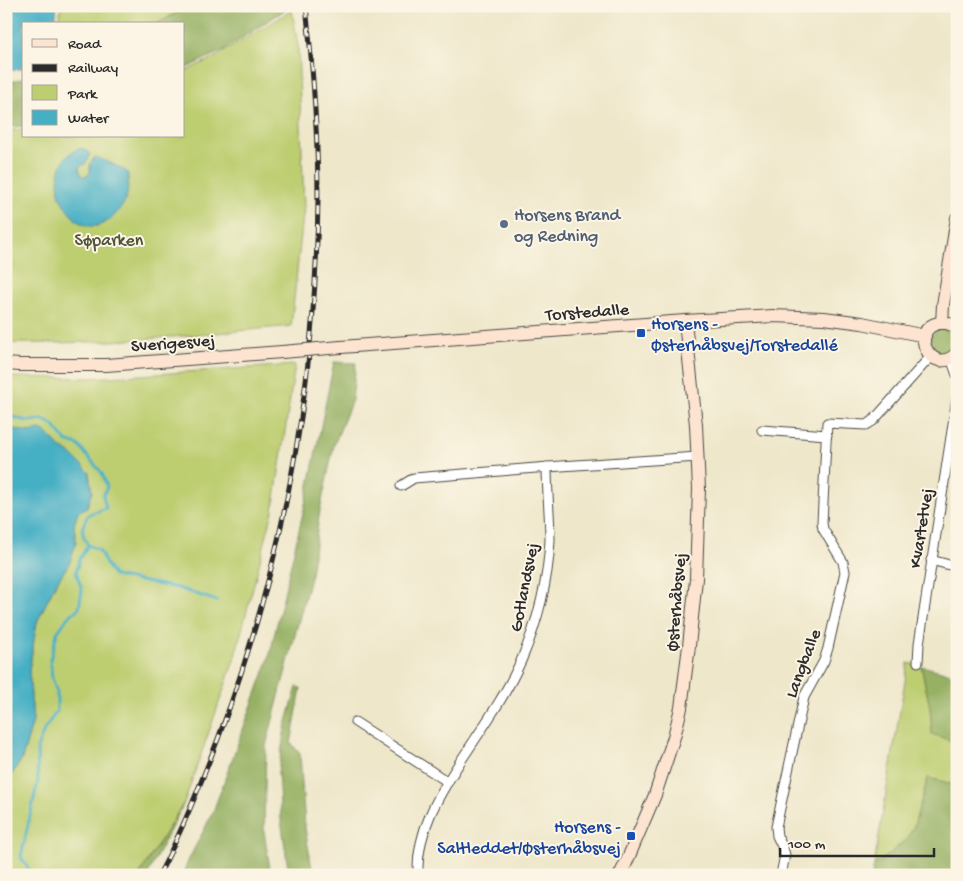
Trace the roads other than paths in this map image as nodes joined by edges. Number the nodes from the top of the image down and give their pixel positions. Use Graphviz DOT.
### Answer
graph roads {
  1 [pos="957,218"];
  2 [pos="685,321"];
  3 [pos="942,322"];
  4 [pos="957,329"];
  5 [pos="925,336"];
  6 [pos="341,347"];
  7 [pos="931,356"];
  8 [pos="954,356"];
  9 [pos="6,364"];
  10 [pos="957,375"];
  11 [pos="957,398"];
  12 [pos="762,430"];
  13 [pos="827,435"];
  14 [pos="953,445"];
  15 [pos="698,458"];
  16 [pos="547,467"];
  17 [pos="401,486"];
  18 [pos="931,560"];
  19 [pos="957,567"];
  20 [pos="918,662"];
  21 [pos="355,722"];
  22 [pos="448,782"];
  23 [pos="418,875"];
  24 [pos="620,875"];
  25 [pos="781,875"];
  1 -- 3 [label="street"];
  2 -- 5 [label="street, Torstedalle"];
  2 -- 6 [label="street, Torstedalle"];
  2 -- 15 [label="street, Østerhåbsvej"];
  3 -- 4 [label="street"];
  3 -- 5 [label="street"];
  5 -- 7 [label="street"];
  6 -- 9 [label="street, Sverigesvej, bridge"];
  7 -- 8 [label="street"];
  7 -- 13 [label="street"];
  8 -- 10 [label="street"];
  11 -- 14 [label="street, Kvartetvej"];
  12 -- 13 [label="street"];
  13 -- 25 [label="street, Langballe"];
  14 -- 18 [label="street, Kvartetvej"];
  15 -- 16 [label="street"];
  15 -- 24 [label="street, Østerhåbsvej"];
  16 -- 17 [label="street"];
  16 -- 22 [label="street, Gotlandsvej"];
  18 -- 19 [label="street"];
  18 -- 20 [label="street, Kvartetvej"];
  21 -- 22 [label="street"];
  22 -- 23 [label="street, Gotlandsvej"];
}
